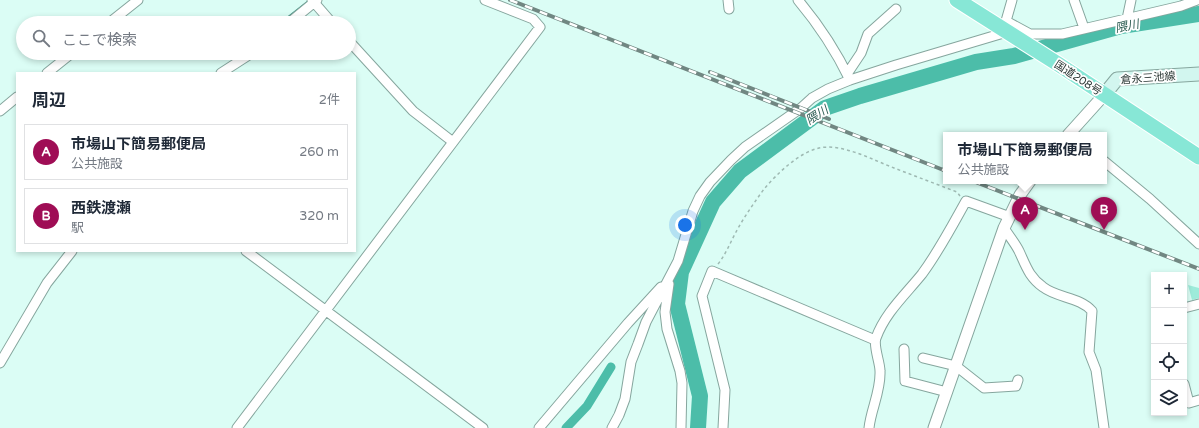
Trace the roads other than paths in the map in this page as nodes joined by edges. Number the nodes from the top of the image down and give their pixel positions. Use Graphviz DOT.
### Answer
graph roads {
  1 [pos="138,0"];
  2 [pos="485,0"];
  3 [pos="798,0"];
  4 [pos="957,0"];
  5 [pos="1012,0"];
  6 [pos="1074,0"];
  7 [pos="1131,0"];
  8 [pos="1197,0"];
  9 [pos="314,1"];
  10 [pos="896,9"];
  11 [pos="118,16"];
  12 [pos="297,16"];
  13 [pos="326,16"];
  14 [pos="1127,18"];
  15 [pos="1084,28"];
  16 [pos="1006,29"];
  17 [pos="356,49"];
  18 [pos="63,60"];
  19 [pos="242,60"];
  20 [pos="48,72"];
  21 [pos="224,72"];
  22 [pos="1199,74"];
  23 [pos="849,77"];
  24 [pos="1104,95"];
  25 [pos="16,100"];
  26 [pos="0,111"];
  27 [pos="1072,132"];
  28 [pos="454,142"];
  29 [pos="1199,157"];
  30 [pos="1107,163"];
  31 [pos="1028,184"];
  32 [pos="1010,217"];
  33 [pos="1004,228"];
  34 [pos="1199,244"];
  35 [pos="71,252"];
  36 [pos="247,252"];
  37 [pos="670,277"];
  38 [pos="1199,304"];
  39 [pos="1187,307"];
  40 [pos="326,311"];
  41 [pos="875,340"];
  42 [pos="904,349"];
  43 [pos="923,358"];
  44 [pos="0,363"];
  45 [pos="956,366"];
  46 [pos="1018,380"];
  47 [pos="947,392"];
  48 [pos="1187,395"];
  49 [pos="1199,400"];
  50 [pos="237,428"];
  51 [pos="483,428"];
  52 [pos="539,428"];
  53 [pos="612,428"];
  54 [pos="681,428"];
  55 [pos="723,428"];
  56 [pos="869,428"];
  57 [pos="934,428"];
  58 [pos="1104,428"];
  1 -- 11 [label="street"];
  2 -- 28 [label="street"];
  3 -- 23 [label="street"];
  4 -- 16 [label="highway, 国道208号"];
  5 -- 16 [label="street"];
  6 -- 15 [label="street"];
  7 -- 14 [label="street"];
  8 -- 14 [label="street"];
  9 -- 12 [label="street"];
  9 -- 13 [label="street"];
  10 -- 23 [label="street"];
  14 -- 15 [label="street"];
  15 -- 16 [label="street"];
  16 -- 23 [label="street"];
  16 -- 24 [label="highway, 国道208号"];
  17 -- 28 [label="street"];
  18 -- 20 [label="street"];
  19 -- 21 [label="street"];
  22 -- 24 [label="main road, 倉永三池線"];
  23 -- 37 [label="street"];
  24 -- 27 [label="street"];
  24 -- 29 [label="highway, 国道208号"];
  25 -- 26 [label="street"];
  28 -- 40 [label="street"];
  30 -- 34 [label="street"];
  31 -- 32 [label="street"];
  32 -- 33 [label="street"];
  32 -- 41 [label="street"];
  33 -- 45 [label="street"];
  33 -- 58 [label="street"];
  35 -- 44 [label="street"];
  36 -- 40 [label="street"];
  37 -- 52 [label="street"];
  37 -- 53 [label="street"];
  37 -- 54 [label="street"];
  38 -- 39 [label="street"];
  40 -- 50 [label="street"];
  40 -- 51 [label="street"];
  41 -- 55 [label="street"];
  41 -- 56 [label="street"];
  42 -- 47 [label="street"];
  43 -- 45 [label="street"];
  45 -- 46 [label="street"];
  45 -- 47 [label="street"];
  47 -- 57 [label="street"];
  48 -- 49 [label="street"];
}
